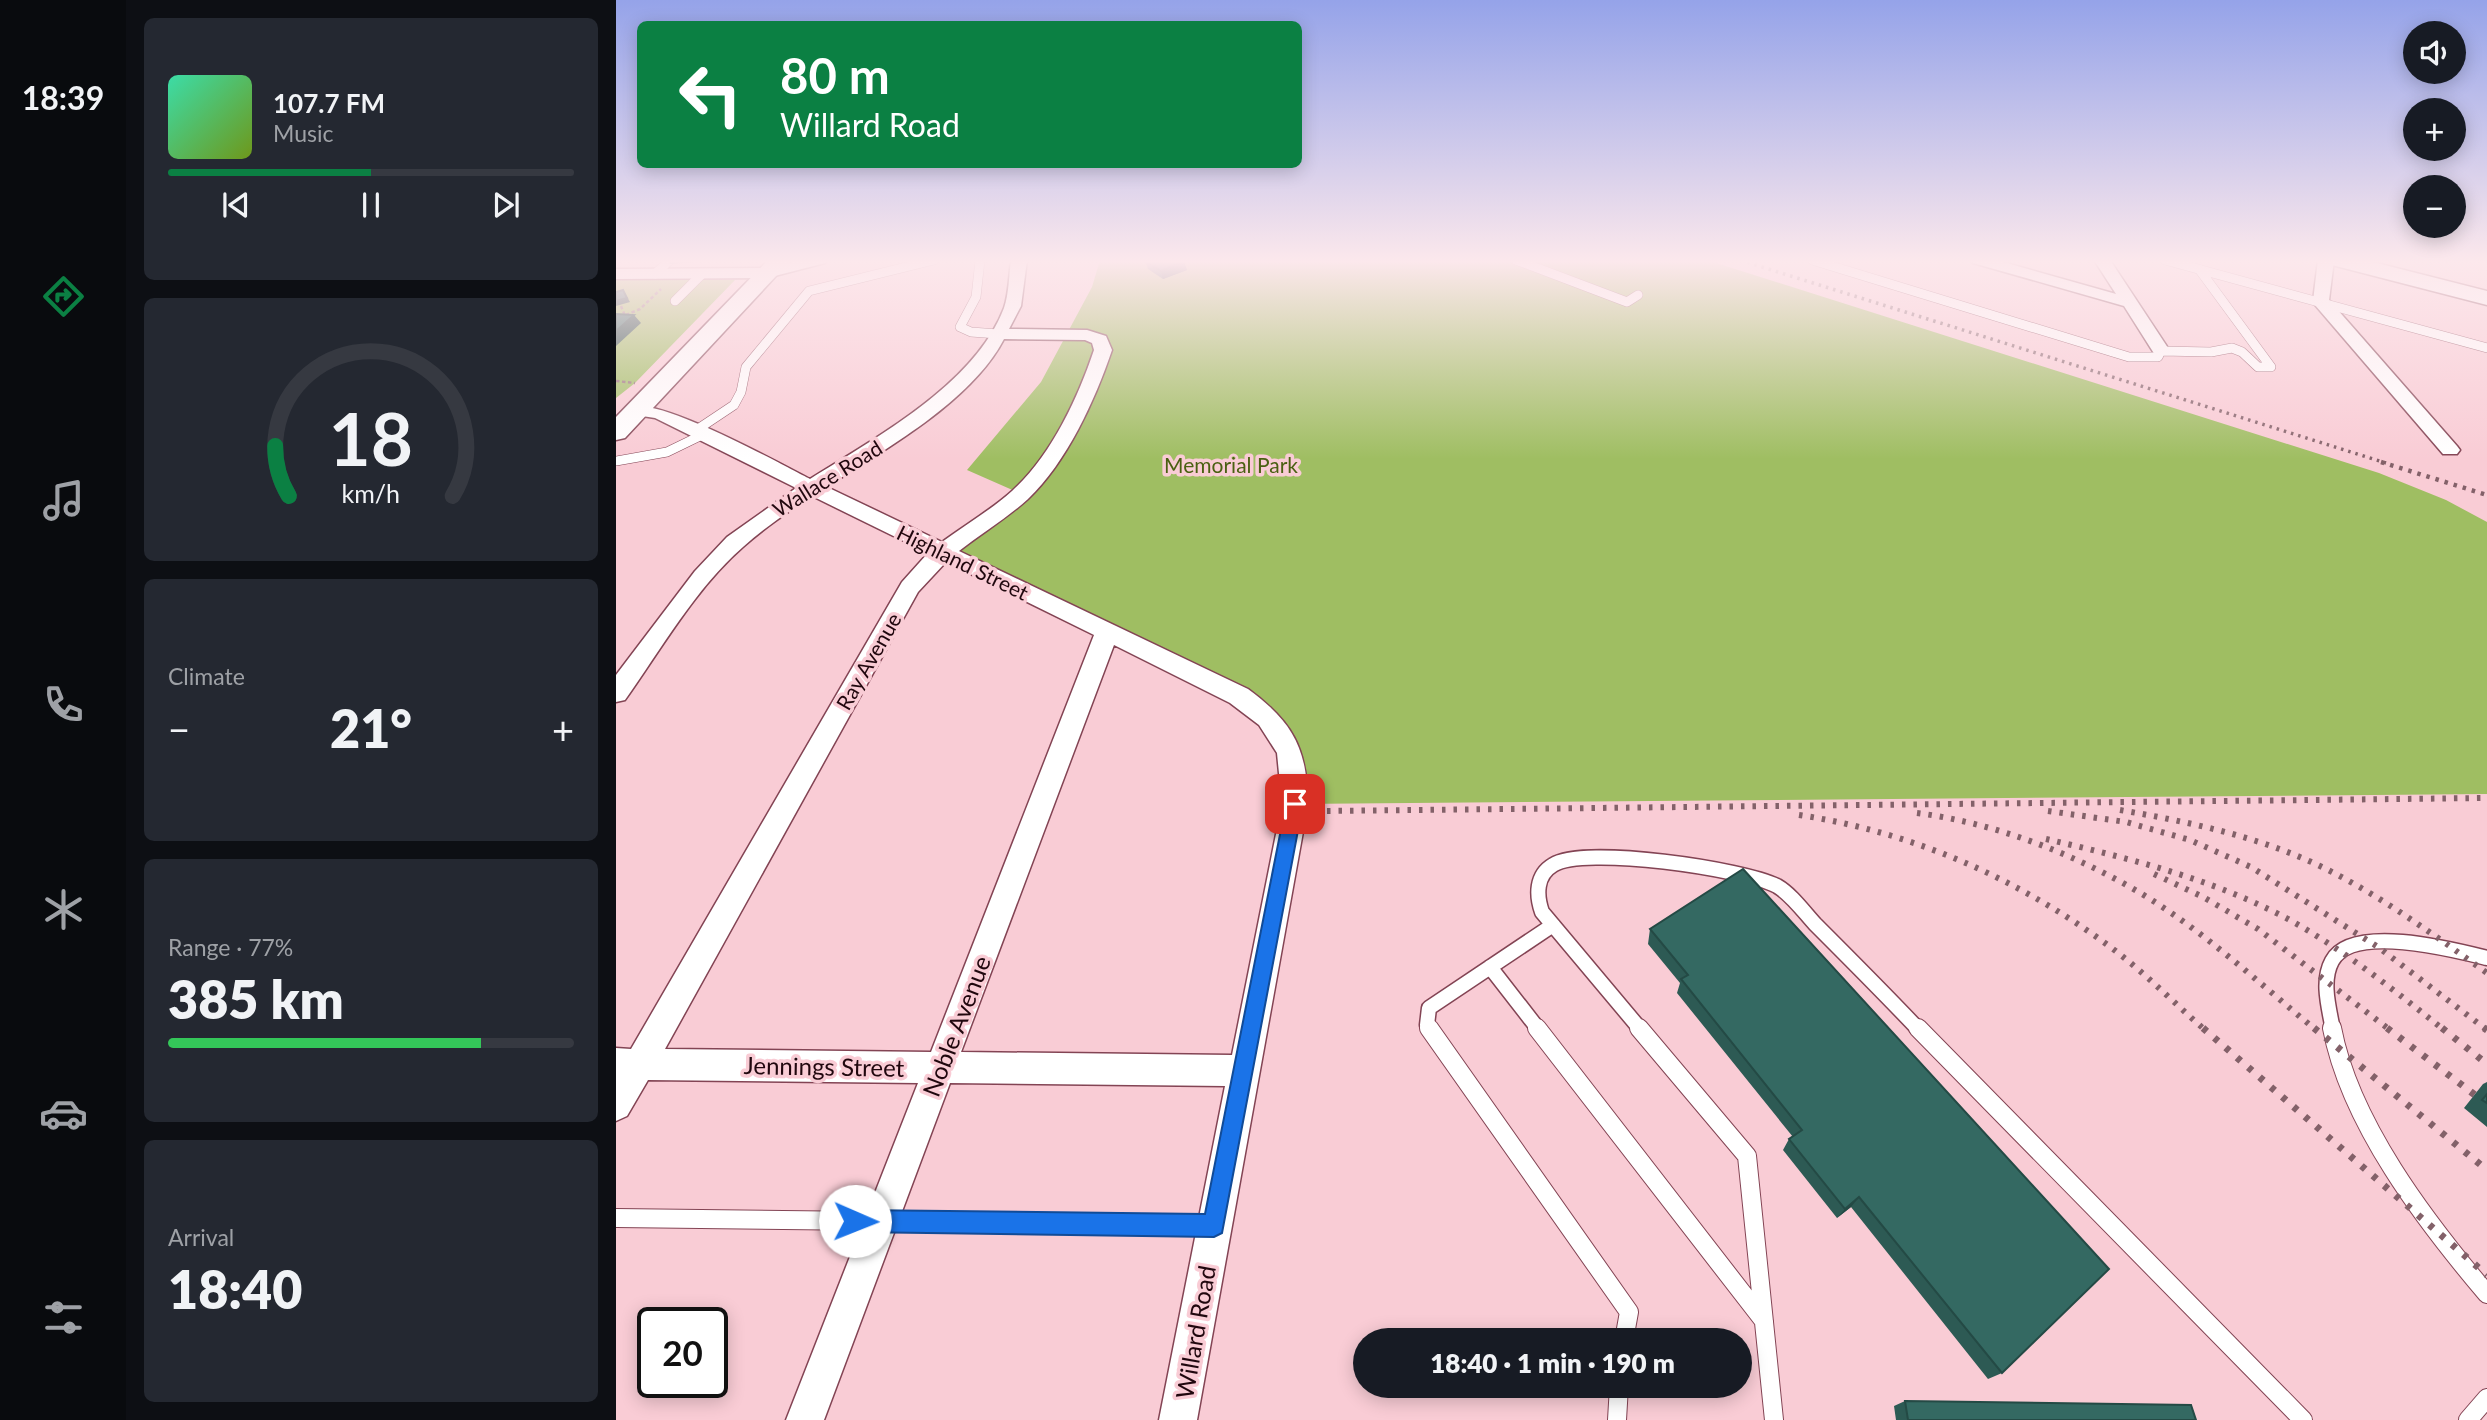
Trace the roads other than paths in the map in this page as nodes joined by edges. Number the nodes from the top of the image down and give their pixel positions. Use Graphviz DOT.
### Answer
graph roads {
  1 [pos="712,326"];
  2 [pos="780,326"];
  3 [pos="960,326"];
  4 [pos="1001,326"];
  5 [pos="2029,326"];
  6 [pos="2144,326"];
  7 [pos="2241,326"];
  8 [pos="2343,326"];
  9 [pos="2410,326"];
  10 [pos="998,334"];
  11 [pos="2487,348"];
  12 [pos="2161,351"];
  13 [pos="626,409"];
  14 [pos="616,432"];
  15 [pos="699,433"];
  16 [pos="2450,450"];
  17 [pos="616,461"];
  18 [pos="812,487"];
  19 [pos="945,553"];
  20 [pos="1107,632"];
  21 [pos="616,693"];
  22 [pos="1290,748"];
  23 [pos="1553,925"];
  24 [pos="2487,958"];
  25 [pos="1490,967"];
  26 [pos="628,1064"];
  27 [pos="940,1067"];
  28 [pos="1242,1071"];
  29 [pos="616,1105"];
  30 [pos="616,1218"];
  31 [pos="881,1221"];
  32 [pos="1214,1226"];
  33 [pos="2487,1294"];
  34 [pos="1765,1322"];
  35 [pos="1626,1328"];
  36 [pos="1618,1398"];
  37 [pos="2487,1398"];
  38 [pos="805,1420"];
  39 [pos="1178,1420"];
  40 [pos="1617,1420"];
  41 [pos="1774,1420"];
  42 [pos="2304,1420"];
  43 [pos="2468,1420"];
  1 -- 13 [label="street"];
  2 -- 15 [label="lane"];
  3 -- 10 [label="lane"];
  4 -- 10 [label="street, Wallace Road"];
  5 -- 12 [label="lane"];
  6 -- 12 [label="street"];
  7 -- 12 [label="lane"];
  8 -- 16 [label="street"];
  9 -- 11 [label="lane"];
  10 -- 18 [label="street, Wallace Road"];
  10 -- 19 [label="street, Ray Avenue"];
  13 -- 14 [label="street"];
  13 -- 15 [label="street, Highland Street"];
  15 -- 17 [label="lane"];
  15 -- 18 [label="street, Highland Street"];
  18 -- 19 [label="street, Highland Street"];
  18 -- 21 [label="street, Wallace Road"];
  19 -- 20 [label="street, Highland Street"];
  19 -- 26 [label="street, Ray Avenue"];
  20 -- 22 [label="street, Highland Street"];
  20 -- 27 [label="street, Noble Avenue"];
  22 -- 28 [label="street, Willard Road"];
  23 -- 25 [label="lane"];
  23 -- 34 [label="lane"];
  23 -- 42 [label="lane"];
  24 -- 33 [label="lane"];
  25 -- 34 [label="lane"];
  25 -- 35 [label="lane"];
  26 -- 27 [label="street, Jennings Street"];
  26 -- 29 [label="street, Ray Avenue"];
  27 -- 28 [label="street, Jennings Street"];
  27 -- 31 [label="street, Noble Avenue"];
  28 -- 32 [label="street, Willard Road"];
  30 -- 31 [label="lane"];
  31 -- 32 [label="lane"];
  31 -- 38 [label="street, Noble Avenue"];
  32 -- 39 [label="street, Willard Road"];
  34 -- 41 [label="lane"];
  36 -- 40 [label="lane"];
  37 -- 43 [label="lane"];
}
